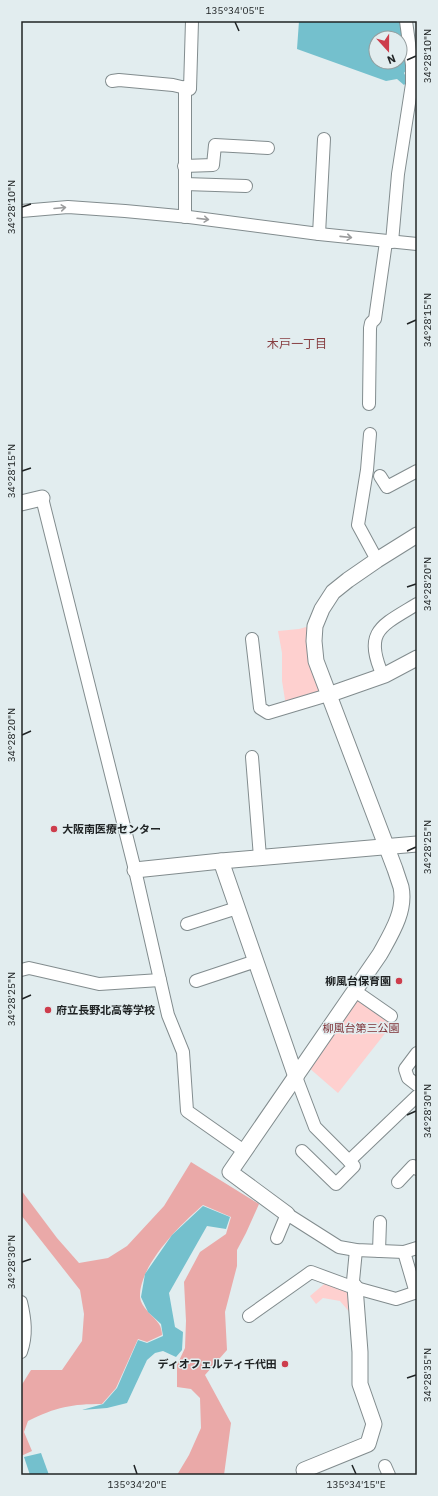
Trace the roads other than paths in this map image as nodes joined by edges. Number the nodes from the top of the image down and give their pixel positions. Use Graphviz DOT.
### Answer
graph roads {
  1 [pos="192,21"];
  2 [pos="406,21"];
  3 [pos="112,81"];
  4 [pos="185,87"];
  5 [pos="324,139"];
  6 [pos="268,148"];
  7 [pos="184,166"];
  8 [pos="185,184"];
  9 [pos="246,186"];
  10 [pos="21,211"];
  11 [pos="184,217"];
  12 [pos="319,234"];
  13 [pos="389,242"];
  14 [pos="417,244"];
  15 [pos="369,404"];
  16 [pos="370,434"];
  17 [pos="417,471"];
  18 [pos="380,476"];
  19 [pos="42,498"];
  20 [pos="21,503"];
  21 [pos="417,535"];
  22 [pos="377,560"];
  23 [pos="417,604"];
  24 [pos="252,639"];
  25 [pos="417,658"];
  26 [pos="383,676"];
  27 [pos="328,695"];
  28 [pos="252,757"];
  29 [pos="417,844"];
  30 [pos="386,846"];
  31 [pos="260,857"];
  32 [pos="220,861"];
  33 [pos="135,870"];
  34 [pos="237,908"];
  35 [pos="187,924"];
  36 [pos="256,961"];
  37 [pos="21,970"];
  38 [pos="160,980"];
  39 [pos="196,980"];
  40 [pos="355,991"];
  41 [pos="391,1016"];
  42 [pos="417,1053"];
  43 [pos="296,1077"];
  44 [pos="417,1085"];
  45 [pos="417,1096"];
  46 [pos="244,1151"];
  47 [pos="302,1151"];
  48 [pos="349,1161"];
  49 [pos="417,1169"];
  50 [pos="398,1182"];
  51 [pos="287,1214"];
  52 [pos="380,1222"];
  53 [pos="277,1238"];
  54 [pos="417,1248"];
  55 [pos="356,1250"];
  56 [pos="379,1251"];
  57 [pos="404,1252"];
  58 [pos="355,1287"];
  59 [pos="417,1293"];
  60 [pos="21,1302"];
  61 [pos="249,1316"];
  62 [pos="21,1352"];
  63 [pos="306,1475"];
  1 -- 4 [label="street"];
  2 -- 13 [label="street"];
  3 -- 4 [label="street"];
  4 -- 7 [label="street"];
  5 -- 12 [label="street"];
  6 -- 7 [label="street"];
  7 -- 8 [label="street"];
  8 -- 9 [label="street"];
  8 -- 11 [label="street"];
  10 -- 11 [label="street, one-way"];
  11 -- 12 [label="street, one-way"];
  12 -- 13 [label="street, one-way"];
  13 -- 14 [label="street"];
  13 -- 15 [label="street"];
  16 -- 22 [label="street"];
  17 -- 18 [label="street"];
  19 -- 20 [label="street"];
  19 -- 33 [label="street"];
  21 -- 22 [label="street"];
  22 -- 27 [label="street"];
  23 -- 26 [label="street"];
  24 -- 27 [label="street"];
  25 -- 26 [label="street"];
  26 -- 27 [label="street"];
  27 -- 30 [label="street"];
  28 -- 31 [label="street"];
  29 -- 30 [label="street"];
  30 -- 31 [label="street"];
  30 -- 40 [label="street"];
  31 -- 32 [label="street"];
  32 -- 33 [label="street"];
  32 -- 34 [label="street"];
  33 -- 38 [label="street"];
  34 -- 35 [label="street"];
  34 -- 36 [label="street"];
  36 -- 39 [label="street"];
  36 -- 43 [label="street"];
  37 -- 38 [label="street"];
  38 -- 46 [label="street"];
  40 -- 41 [label="street"];
  40 -- 43 [label="street"];
  42 -- 44 [label="street"];
  43 -- 46 [label="street"];
  43 -- 48 [label="street"];
  45 -- 48 [label="street"];
  46 -- 51 [label="street"];
  47 -- 48 [label="street"];
  49 -- 50 [label="street"];
  51 -- 53 [label="street"];
  51 -- 55 [label="street"];
  52 -- 56 [label="street"];
  54 -- 57 [label="street"];
  55 -- 56 [label="street"];
  55 -- 58 [label="street"];
  56 -- 57 [label="street"];
  57 -- 59 [label="street"];
  58 -- 59 [label="street"];
  58 -- 61 [label="street"];
  58 -- 63 [label="street"];
  60 -- 62 [label="street"];
}
